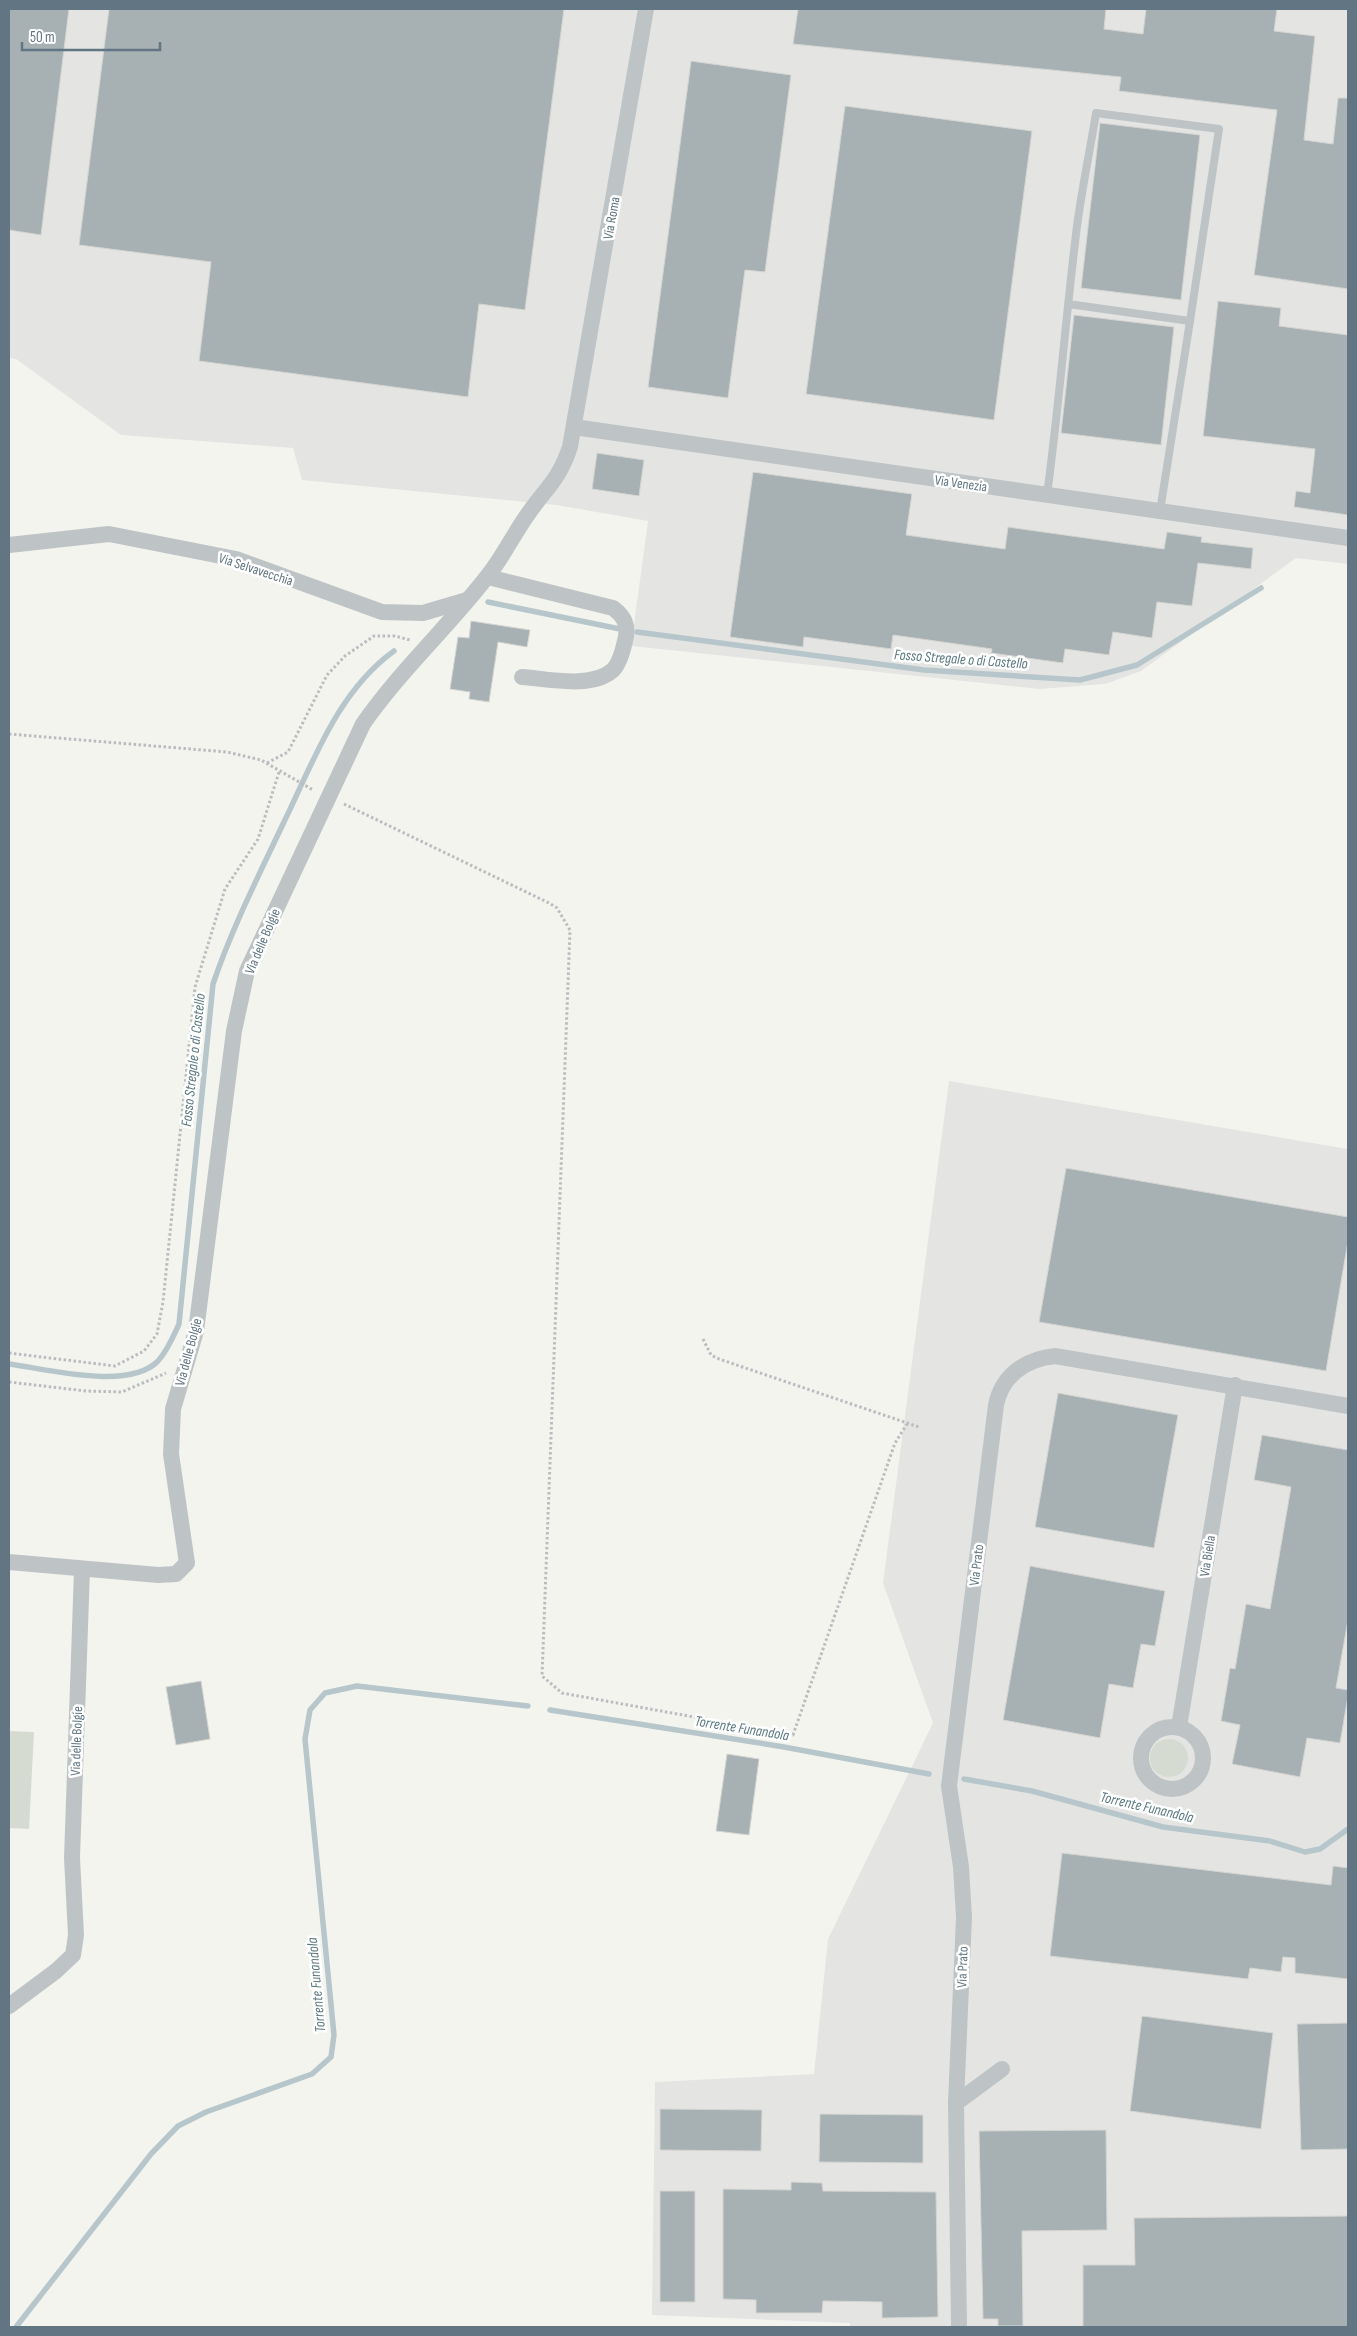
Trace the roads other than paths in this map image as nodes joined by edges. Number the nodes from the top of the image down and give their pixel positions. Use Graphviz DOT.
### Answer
graph roads {
  1 [pos="646,9"];
  2 [pos="1068,304"];
  3 [pos="1190,321"];
  4 [pos="574,427"];
  5 [pos="1047,495"];
  6 [pos="1160,511"];
  7 [pos="1348,538"];
  8 [pos="9,545"];
  9 [pos="488,577"];
  10 [pos="468,600"];
  11 [pos="522,677"];
  12 [pos="1235,1385"];
  13 [pos="1348,1406"];
  14 [pos="9,1562"];
  15 [pos="82,1570"];
  16 [pos="1179,1727"];
  17 [pos="9,2006"];
  18 [pos="1002,2069"];
  19 [pos="956,2103"];
  20 [pos="959,2327"];
  1 -- 4 [label="street, Via Roma"];
  2 -- 3 [label="lane"];
  2 -- 3 [label="lane"];
  2 -- 5 [label="lane"];
  3 -- 6 [label="lane"];
  4 -- 5 [label="street, Via Venezia"];
  4 -- 9 [label="street, Via Roma"];
  5 -- 6 [label="street, Via Venezia"];
  6 -- 7 [label="street, Via Venezia"];
  8 -- 10 [label="street, Via Selvavecchia"];
  9 -- 10 [label="street, Via delle Bolgie"];
  9 -- 11 [label="street"];
  10 -- 15 [label="street, Via delle Bolgie"];
  12 -- 13 [label="street, Via Prato"];
  12 -- 16 [label="street, Via Biella"];
  12 -- 19 [label="street, Via Prato"];
  14 -- 15 [label="street"];
  15 -- 17 [label="street, Via delle Bolgie"];
  18 -- 19 [label="street"];
  19 -- 20 [label="street, Via Prato"];
}
